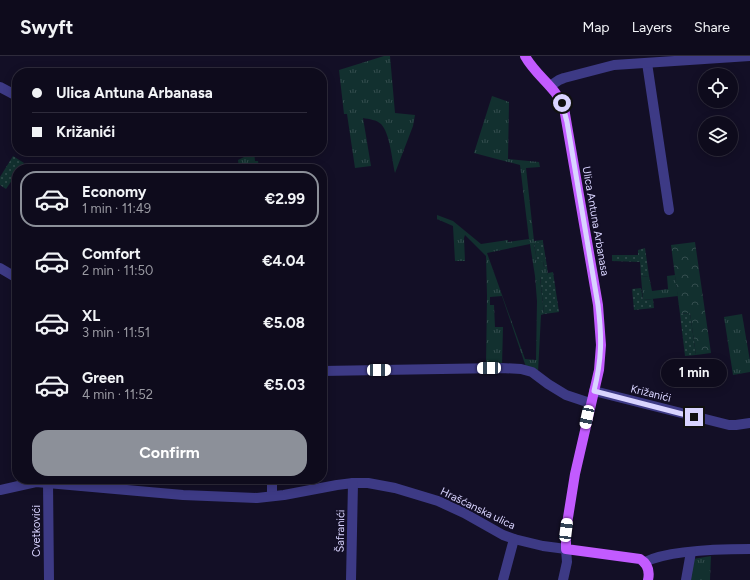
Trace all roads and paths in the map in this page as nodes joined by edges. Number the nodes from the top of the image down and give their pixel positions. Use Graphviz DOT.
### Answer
graph roads {
  1 [pos="525,56"];
  2 [pos="750,56"];
  3 [pos="646,63"];
  4 [pos="550,86"];
  5 [pos="0,87"];
  6 [pos="12,93"];
  7 [pos="668,210"];
  8 [pos="0,268"];
  9 [pos="12,275"];
  10 [pos="327,372"];
  11 [pos="594,391"];
  12 [pos="590,403"];
  13 [pos="750,423"];
  14 [pos="353,483"];
  15 [pos="22,484"];
  16 [pos="48,484"];
  17 [pos="71,484"];
  18 [pos="272,484"];
  19 [pos="0,490"];
  20 [pos="272,496"];
  21 [pos="514,539"];
  22 [pos="566,549"];
  23 [pos="750,549"];
  24 [pos="691,552"];
  25 [pos="645,562"];
  26 [pos="49,580"];
  27 [pos="351,580"];
  28 [pos="503,580"];
  29 [pos="563,580"];
  30 [pos="648,580"];
  31 [pos="686,580"];
  1 -- 4 [label="main road, Ulica Antuna Arbanasa"];
  2 -- 3 [label="street"];
  3 -- 4 [label="street"];
  3 -- 7 [label="street"];
  4 -- 11 [label="main road, Ulica Antuna Arbanasa"];
  5 -- 6 [label="street"];
  8 -- 9 [label="street"];
  10 -- 12 [label="street"];
  11 -- 12 [label="main road, Ulica Antuna Arbanasa"];
  11 -- 13 [label="street, Križanići"];
  12 -- 22 [label="main road, Ulica Antuna Arbanasa"];
  14 -- 20 [label="street, Hrašćanska ulica"];
  14 -- 21 [label="street, Hrašćanska ulica"];
  14 -- 27 [label="street, Šafranići"];
  15 -- 19 [label="street, Hrašćanska ulica"];
  16 -- 26 [label="street, Cvetkovići"];
  17 -- 20 [label="street, Hrašćanska ulica"];
  18 -- 20 [label="street"];
  21 -- 22 [label="street, Hrašćanska ulica"];
  21 -- 28 [label="street"];
  22 -- 25 [label="main road"];
  22 -- 29 [label="street"];
  23 -- 24 [label="street"];
  24 -- 25 [label="street"];
  24 -- 31 [label="street"];
  25 -- 30 [label="main road"];
}
